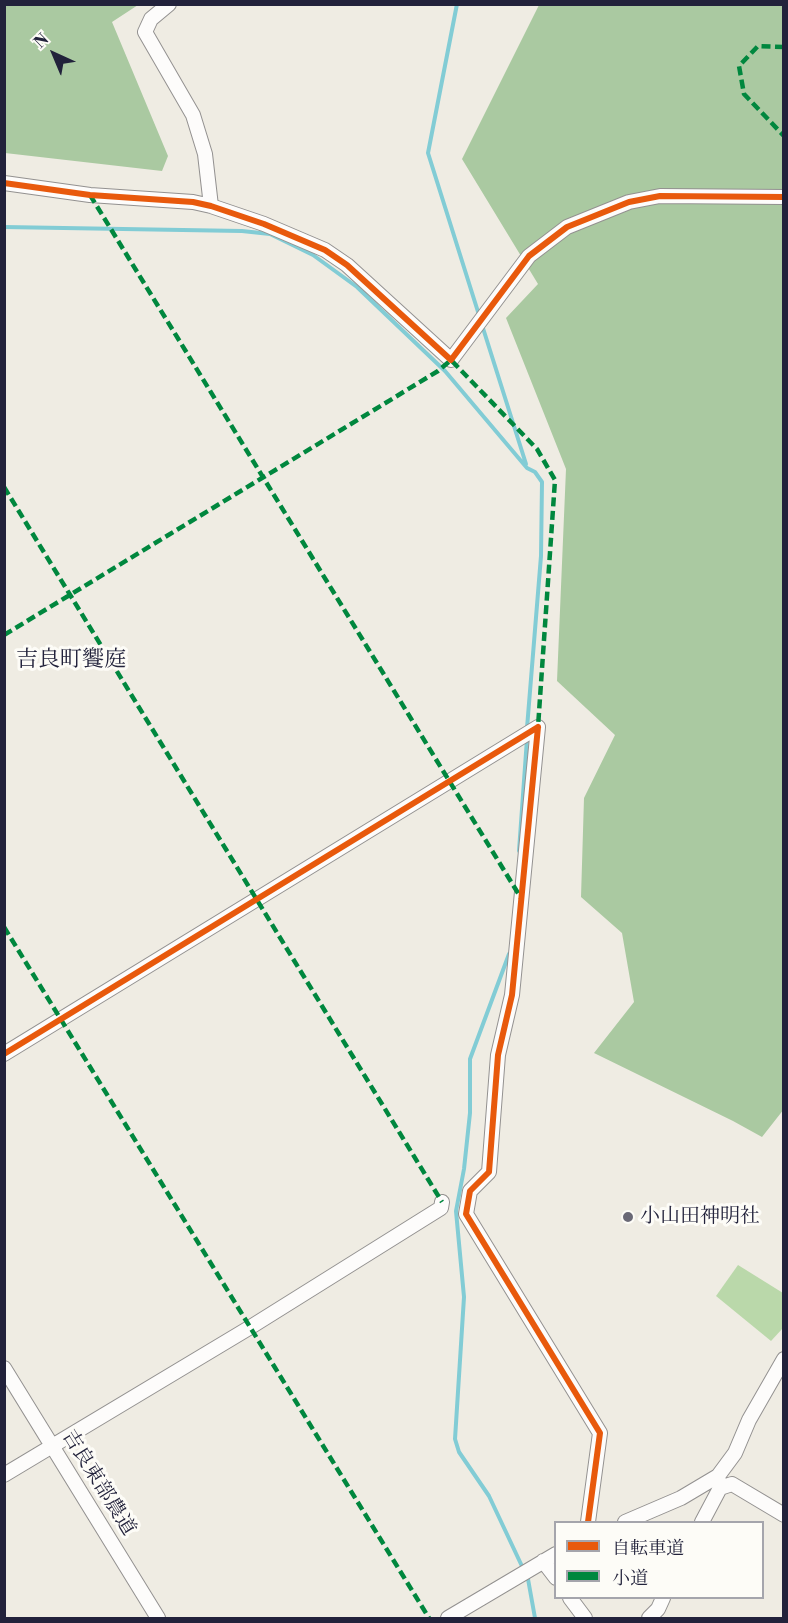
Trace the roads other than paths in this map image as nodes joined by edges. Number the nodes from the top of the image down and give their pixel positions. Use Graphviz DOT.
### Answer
graph roads {
  1 [pos="169,4"];
  2 [pos="4,183"];
  3 [pos="783,197"];
  4 [pos="211,206"];
  5 [pos="4,1054"];
  6 [pos="442,1202"];
  7 [pos="783,1359"];
  8 [pos="4,1368"];
  9 [pos="53,1448"];
  10 [pos="4,1475"];
  11 [pos="719,1482"];
  12 [pos="783,1515"];
  13 [pos="588,1521"];
  14 [pos="627,1521"];
  15 [pos="702,1521"];
  16 [pos="544,1561"];
  17 [pos="554,1576"];
  18 [pos="571,1599"];
  19 [pos="662,1599"];
  20 [pos="158,1618"];
  21 [pos="448,1618"];
  22 [pos="585,1618"];
  23 [pos="649,1618"];
  1 -- 4 [label="street"];
  2 -- 4 [label="street"];
  3 -- 4 [label="street"];
  5 -- 13 [label="street"];
  6 -- 9 [label="street"];
  7 -- 11 [label="street"];
  8 -- 9 [label="street, 吉良東部農道"];
  9 -- 10 [label="street"];
  9 -- 20 [label="street, 吉良東部農道"];
  11 -- 12 [label="street"];
  11 -- 14 [label="street"];
  11 -- 15 [label="street"];
  16 -- 17 [label="street"];
  16 -- 21 [label="street"];
  18 -- 22 [label="street"];
  19 -- 23 [label="street"];
}
